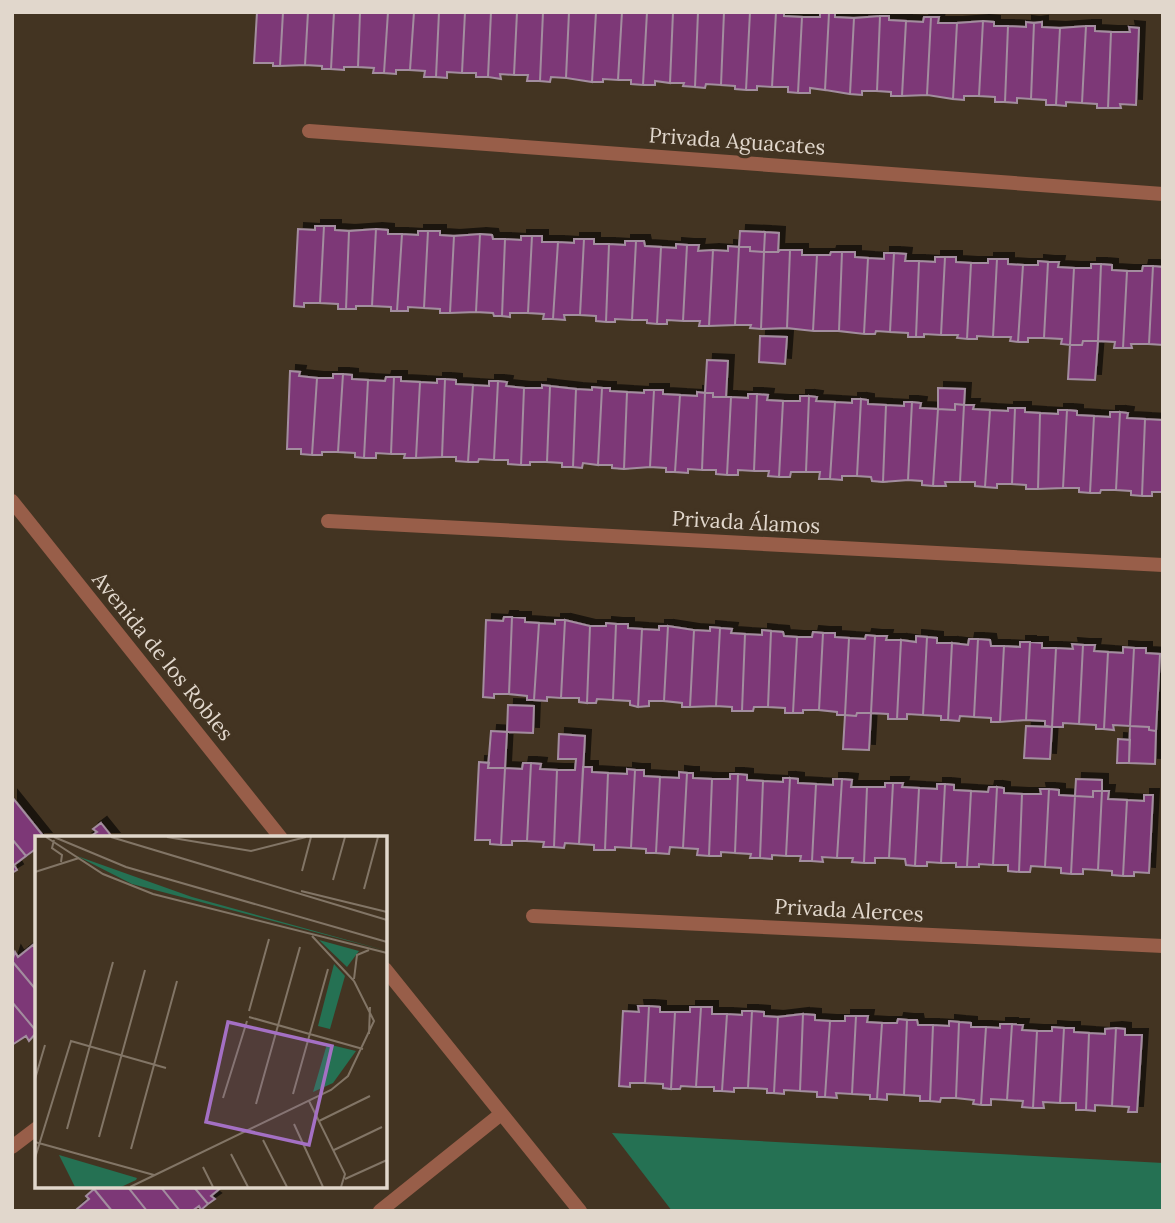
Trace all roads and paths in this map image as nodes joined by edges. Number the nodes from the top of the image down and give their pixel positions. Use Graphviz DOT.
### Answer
graph roads {
  1 [pos="309,131"];
  2 [pos="1163,194"];
  3 [pos="12,501"];
  4 [pos="328,521"];
  5 [pos="1163,565"];
  6 [pos="279,836"];
  7 [pos="533,916"];
  8 [pos="1163,946"];
  9 [pos="387,972"];
  10 [pos="501,1114"];
  11 [pos="35,1130"];
  12 [pos="12,1147"];
  13 [pos="380,1211"];
  14 [pos="580,1211"];
  1 -- 2 [label="street, Privada Aguacates"];
  3 -- 6 [label="street, Avenida de los Robles"];
  4 -- 5 [label="street, Privada Álamos"];
  7 -- 8 [label="street, Privada Alerces"];
  9 -- 10 [label="street"];
  10 -- 13 [label="street"];
  10 -- 14 [label="street"];
  11 -- 12 [label="street"];
}
